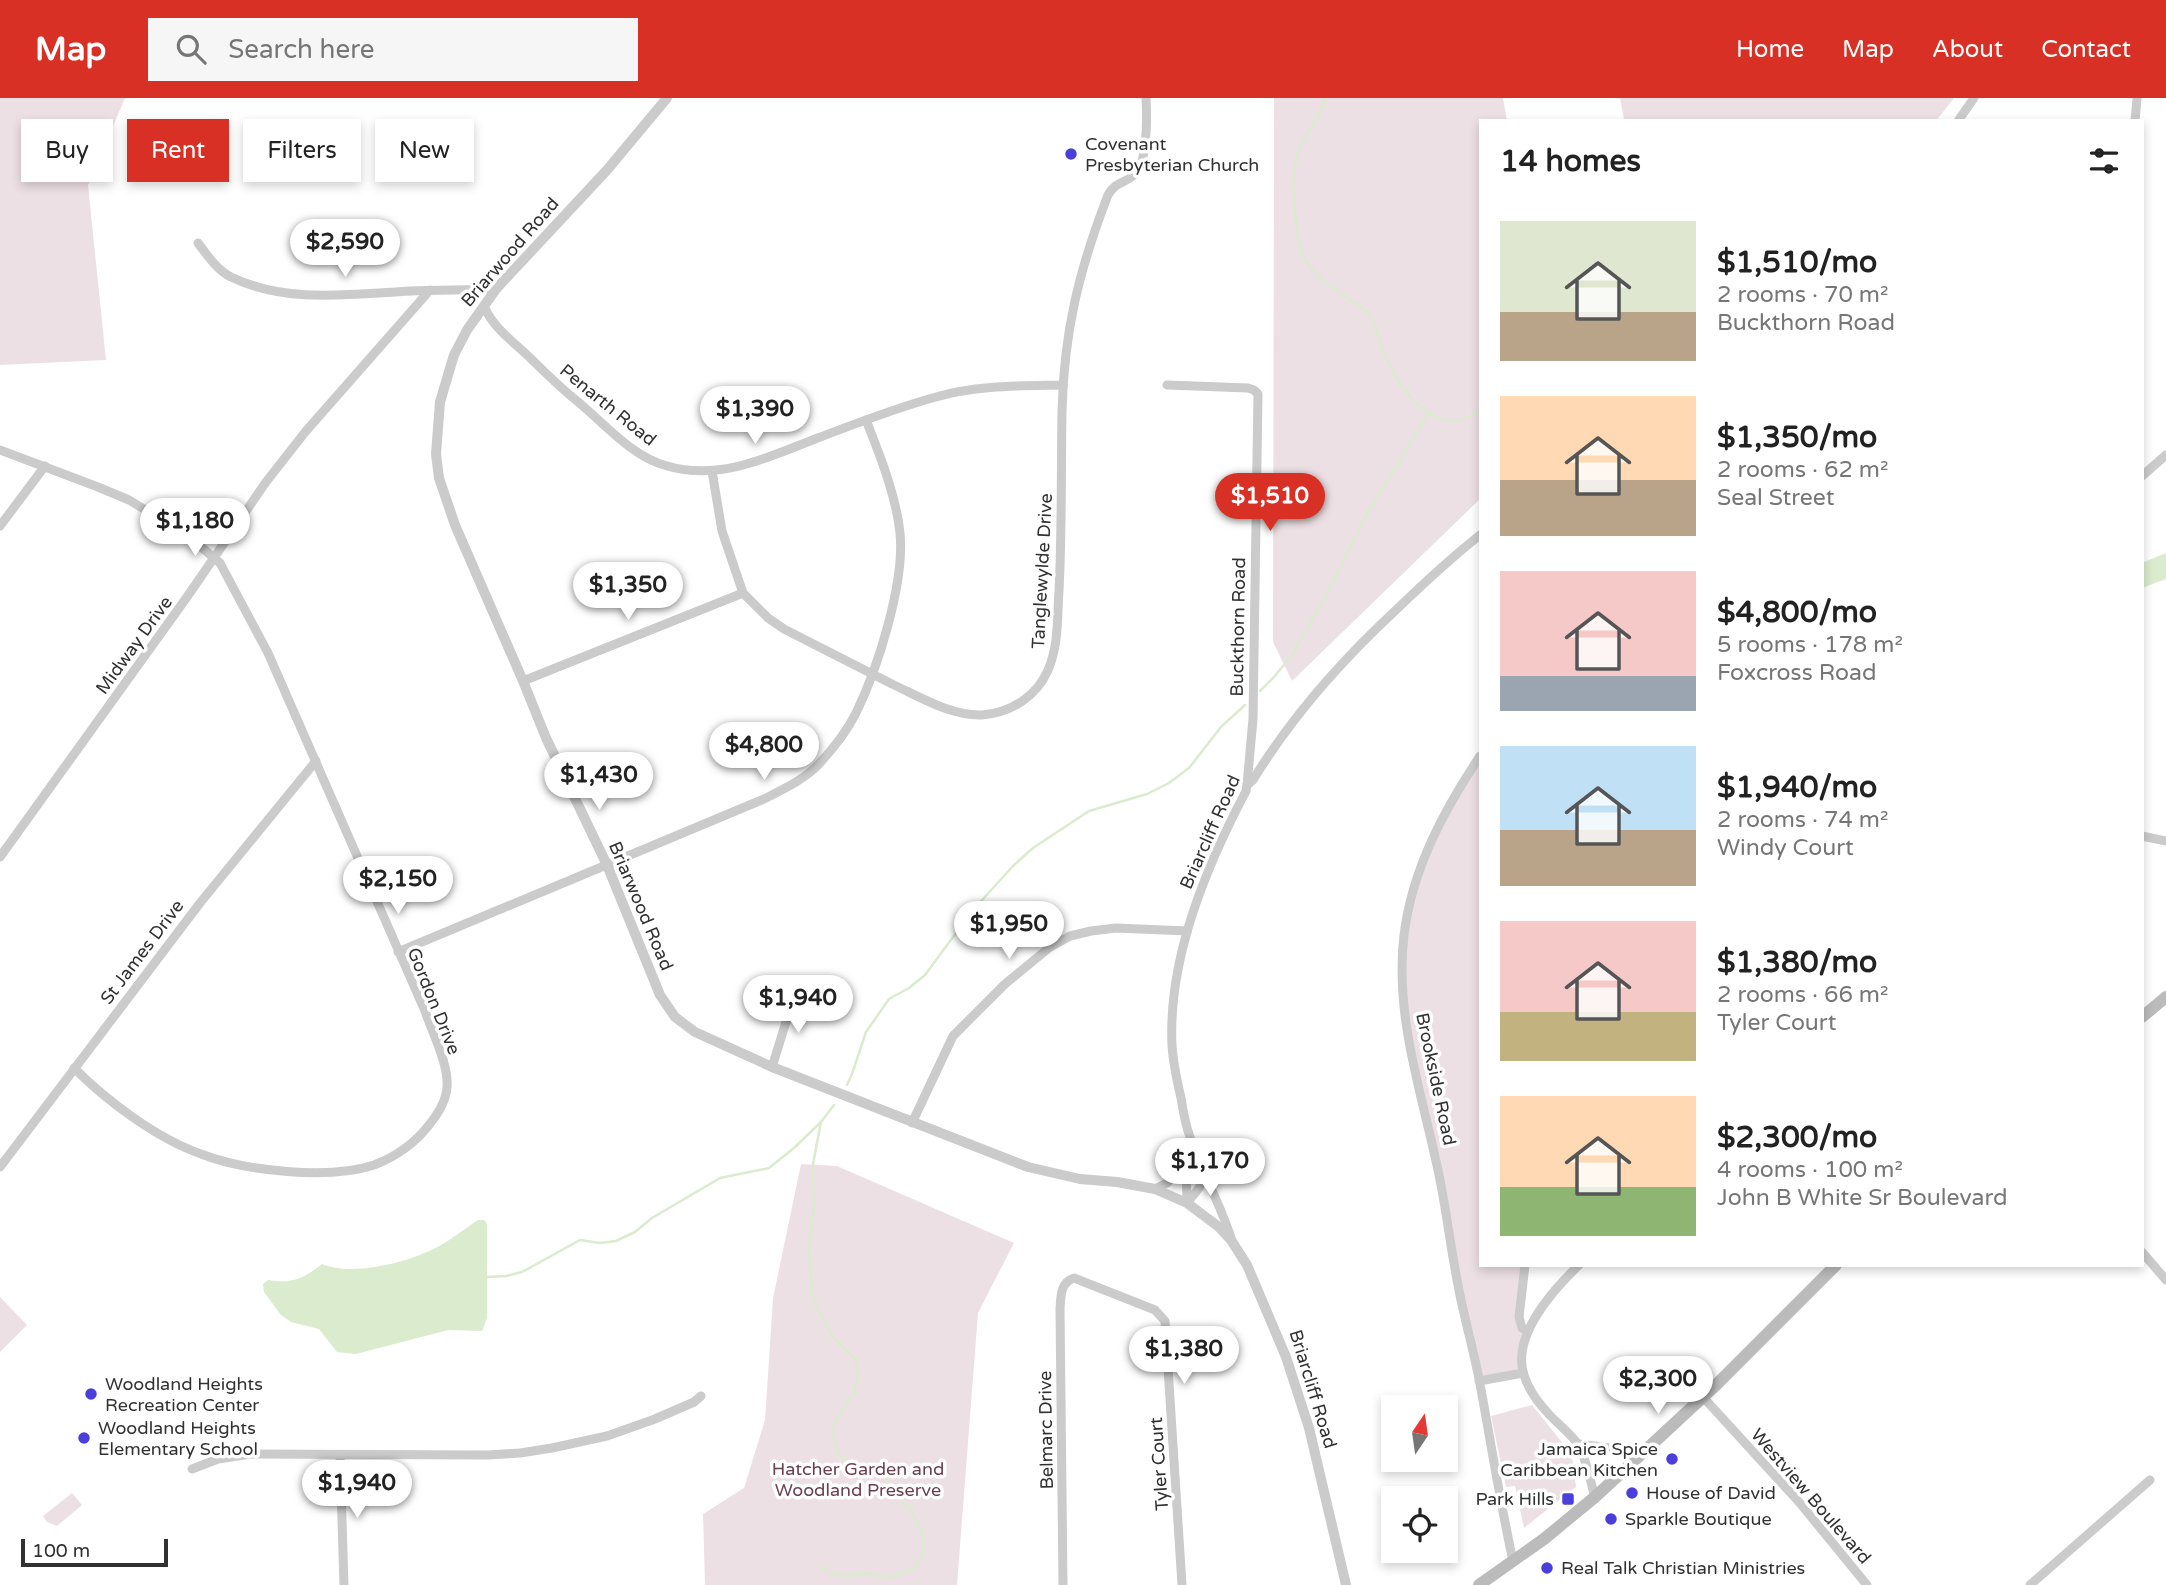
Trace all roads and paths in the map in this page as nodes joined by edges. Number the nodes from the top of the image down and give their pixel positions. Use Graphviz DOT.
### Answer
graph roads {
  1 [pos="667,98"];
  2 [pos="1146,98"];
  3 [pos="1975,98"];
  4 [pos="2137,98"];
  5 [pos="1959,119"];
  6 [pos="2135,119"];
  7 [pos="198,243"];
  8 [pos="496,289"];
  9 [pos="430,290"];
  10 [pos="484,307"];
  11 [pos="1063,385"];
  12 [pos="1167,385"];
  13 [pos="866,420"];
  14 [pos="0,450"];
  15 [pos="2166,456"];
  16 [pos="46,466"];
  17 [pos="712,471"];
  18 [pos="2144,474"];
  19 [pos="0,526"];
  20 [pos="1479,536"];
  21 [pos="214,556"];
  22 [pos="743,593"];
  23 [pos="872,674"];
  24 [pos="523,681"];
  25 [pos="1479,758"];
  26 [pos="316,761"];
  27 [pos="1247,785"];
  28 [pos="2144,836"];
  29 [pos="2166,841"];
  30 [pos="0,857"];
  31 [pos="607,865"];
  32 [pos="1187,931"];
  33 [pos="398,953"];
  34 [pos="795,993"];
  35 [pos="2166,998"];
  36 [pos="2144,1015"];
  37 [pos="772,1067"];
  38 [pos="74,1068"];
  39 [pos="912,1123"];
  40 [pos="1193,1145"];
  41 [pos="1186,1164"];
  42 [pos="0,1167"];
  43 [pos="1205,1174"];
  44 [pos="1155,1189"];
  45 [pos="1187,1203"];
  46 [pos="1231,1240"];
  47 [pos="2144,1254"];
  48 [pos="1525,1267"];
  49 [pos="1578,1267"];
  50 [pos="1834,1267"];
  51 [pos="1070,1279"];
  52 [pos="2166,1280"];
  53 [pos="1528,1331"];
  54 [pos="1523,1373"];
  55 [pos="1479,1381"];
  56 [pos="701,1396"];
  57 [pos="1703,1397"];
  58 [pos="1579,1444"];
  59 [pos="340,1455"];
  60 [pos="1636,1459"];
  61 [pos="192,1469"];
  62 [pos="2150,1480"];
  63 [pos="1595,1497"];
  64 [pos="1513,1561"];
  65 [pos="344,1585"];
  66 [pos="1063,1585"];
  67 [pos="1182,1585"];
  68 [pos="1346,1585"];
  69 [pos="1479,1585"];
  70 [pos="1867,1585"];
  71 [pos="2030,1585"];
  1 -- 8 [label="street, Briarwood Road"];
  2 -- 11 [label="street, Tanglewylde Drive"];
  3 -- 5 [label="street"];
  4 -- 6 [label="street"];
  7 -- 9 [label="street"];
  8 -- 9 [label="street"];
  8 -- 10 [label="street, Briarwood Road"];
  9 -- 21 [label="street, Midway Drive"];
  10 -- 17 [label="street, Penarth Road"];
  10 -- 24 [label="street, Briarwood Road"];
  11 -- 13 [label="street, Penarth Road"];
  11 -- 23 [label="street, Tanglewylde Drive"];
  12 -- 27 [label="street, Buckthorn Road"];
  13 -- 17 [label="street, Penarth Road"];
  13 -- 23 [label="street"];
  14 -- 16 [label="street, Gordon Drive"];
  15 -- 18 [label="street"];
  16 -- 19 [label="street"];
  16 -- 21 [label="street, Gordon Drive"];
  17 -- 22 [label="street, Tanglewylde Drive"];
  20 -- 27 [label="street, Briarcliff Road"];
  21 -- 26 [label="street, Gordon Drive"];
  21 -- 30 [label="street, Midway Drive"];
  22 -- 23 [label="street, Tanglewylde Drive"];
  22 -- 24 [label="street"];
  23 -- 31 [label="street"];
  24 -- 31 [label="street, Briarwood Road"];
  25 -- 55 [label="street, Brookside Road"];
  26 -- 33 [label="street, Gordon Drive"];
  26 -- 38 [label="street, St James Drive"];
  27 -- 32 [label="street, Briarcliff Road"];
  28 -- 29 [label="street"];
  31 -- 33 [label="street"];
  31 -- 37 [label="street, Briarwood Road"];
  32 -- 39 [label="street"];
  32 -- 40 [label="street, Briarcliff Road"];
  33 -- 38 [label="street, Gordon Drive"];
  34 -- 37 [label="street"];
  35 -- 36 [label="main road"];
  37 -- 39 [label="street, Briarwood Road"];
  38 -- 42 [label="street, St James Drive"];
  39 -- 44 [label="street, Briarwood Road"];
  40 -- 41 [label="street"];
  40 -- 43 [label="street, Briarcliff Road"];
  41 -- 44 [label="street"];
  41 -- 45 [label="street"];
  43 -- 45 [label="street"];
  43 -- 46 [label="street, Briarcliff Road"];
  44 -- 45 [label="street, Briarwood Road"];
  45 -- 46 [label="street, Briarwood Road"];
  46 -- 68 [label="street, Briarcliff Road"];
  47 -- 52 [label="street"];
  48 -- 53 [label="street"];
  49 -- 53 [label="street"];
  50 -- 57 [label="main road"];
  51 -- 66 [label="street, Belmarc Drive"];
  51 -- 67 [label="street, Tyler Court"];
  53 -- 54 [label="street"];
  54 -- 55 [label="street"];
  54 -- 58 [label="street"];
  55 -- 64 [label="street, Brookside Road"];
  56 -- 59 [label="street"];
  57 -- 60 [label="main road"];
  57 -- 70 [label="street, Westview Boulevard"];
  58 -- 60 [label="street"];
  58 -- 63 [label="street"];
  59 -- 61 [label="street"];
  59 -- 65 [label="street"];
  60 -- 63 [label="main road"];
  62 -- 71 [label="street"];
  63 -- 64 [label="main road"];
  64 -- 69 [label="main road"];
}
